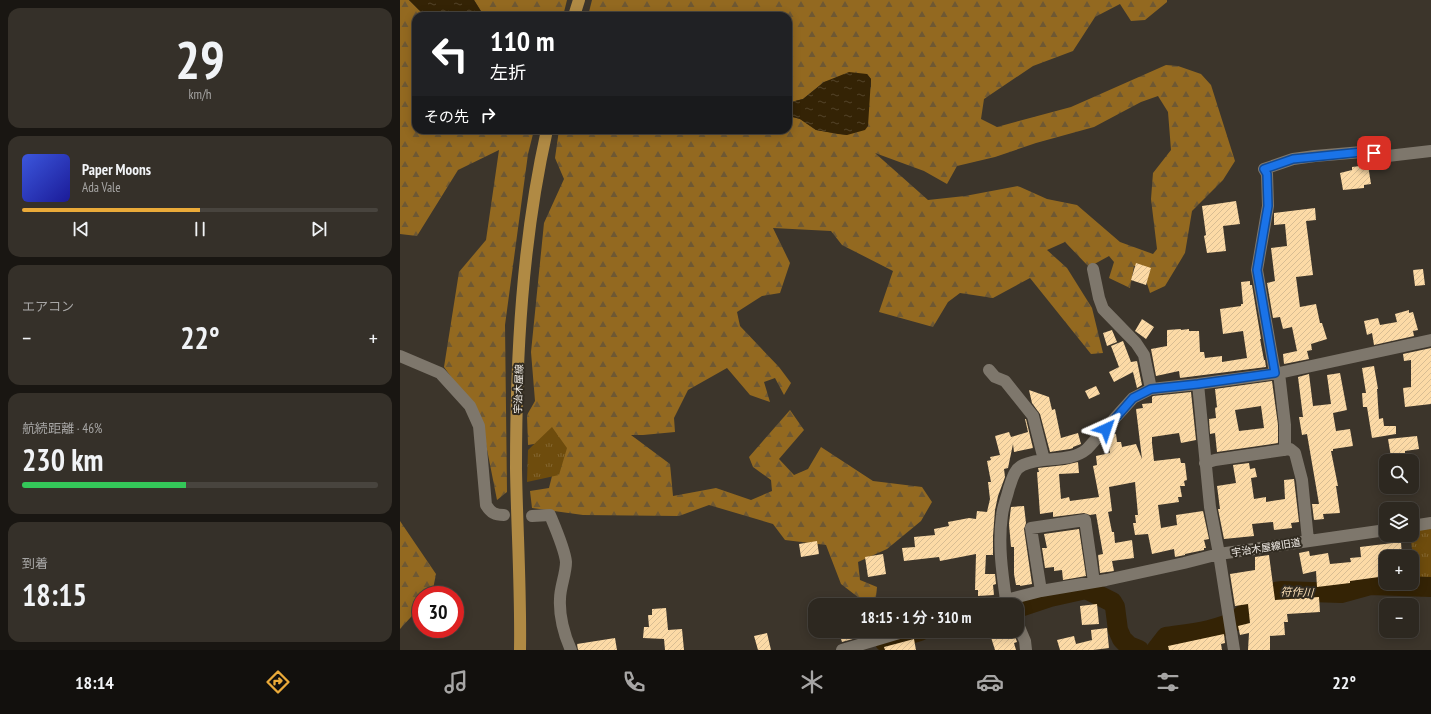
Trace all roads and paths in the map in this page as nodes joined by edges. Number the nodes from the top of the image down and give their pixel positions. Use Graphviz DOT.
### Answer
graph roads {
  1 [pos="579,0"];
  2 [pos="575,12"];
  3 [pos="546,134"];
  4 [pos="1431,151"];
  5 [pos="1093,269"];
  6 [pos="1431,340"];
  7 [pos="400,356"];
  8 [pos="989,370"];
  9 [pos="1277,373"];
  10 [pos="1198,384"];
  11 [pos="1151,389"];
  12 [pos="1285,450"];
  13 [pos="1044,460"];
  14 [pos="1206,464"];
  15 [pos="504,515"];
  16 [pos="532,516"];
  17 [pos="1431,523"];
  18 [pos="1419,525"];
  19 [pos="1379,531"];
  20 [pos="1308,540"];
  21 [pos="1219,554"];
  22 [pos="1094,582"];
  23 [pos="1041,591"];
  24 [pos="1004,598"];
  25 [pos="1020,598"];
  26 [pos="883,638"];
  27 [pos="1024,638"];
  28 [pos="848,649"];
  29 [pos="520,650"];
  30 [pos="571,650"];
  31 [pos="1026,650"];
  32 [pos="1234,650"];
  1 -- 2 [label="main road"];
  3 -- 29 [label="main road, 宇治木屋線"];
  4 -- 9 [label="street"];
  5 -- 11 [label="street"];
  6 -- 9 [label="street"];
  7 -- 15 [label="street"];
  8 -- 13 [label="street"];
  9 -- 10 [label="street"];
  9 -- 12 [label="street"];
  10 -- 11 [label="street"];
  10 -- 14 [label="street"];
  11 -- 13 [label="street"];
  12 -- 14 [label="street"];
  12 -- 20 [label="street"];
  13 -- 24 [label="street"];
  14 -- 21 [label="street"];
  16 -- 30 [label="street"];
  17 -- 18 [label="street"];
  19 -- 20 [label="street, 宇治木屋線旧道"];
  20 -- 21 [label="street, 宇治木屋線旧道"];
  21 -- 22 [label="street"];
  21 -- 32 [label="street, 宇治木屋線旧道"];
  22 -- 23 [label="street"];
  22 -- 23 [label="street"];
  23 -- 25 [label="street"];
  26 -- 28 [label="street"];
  27 -- 31 [label="street"];
}
